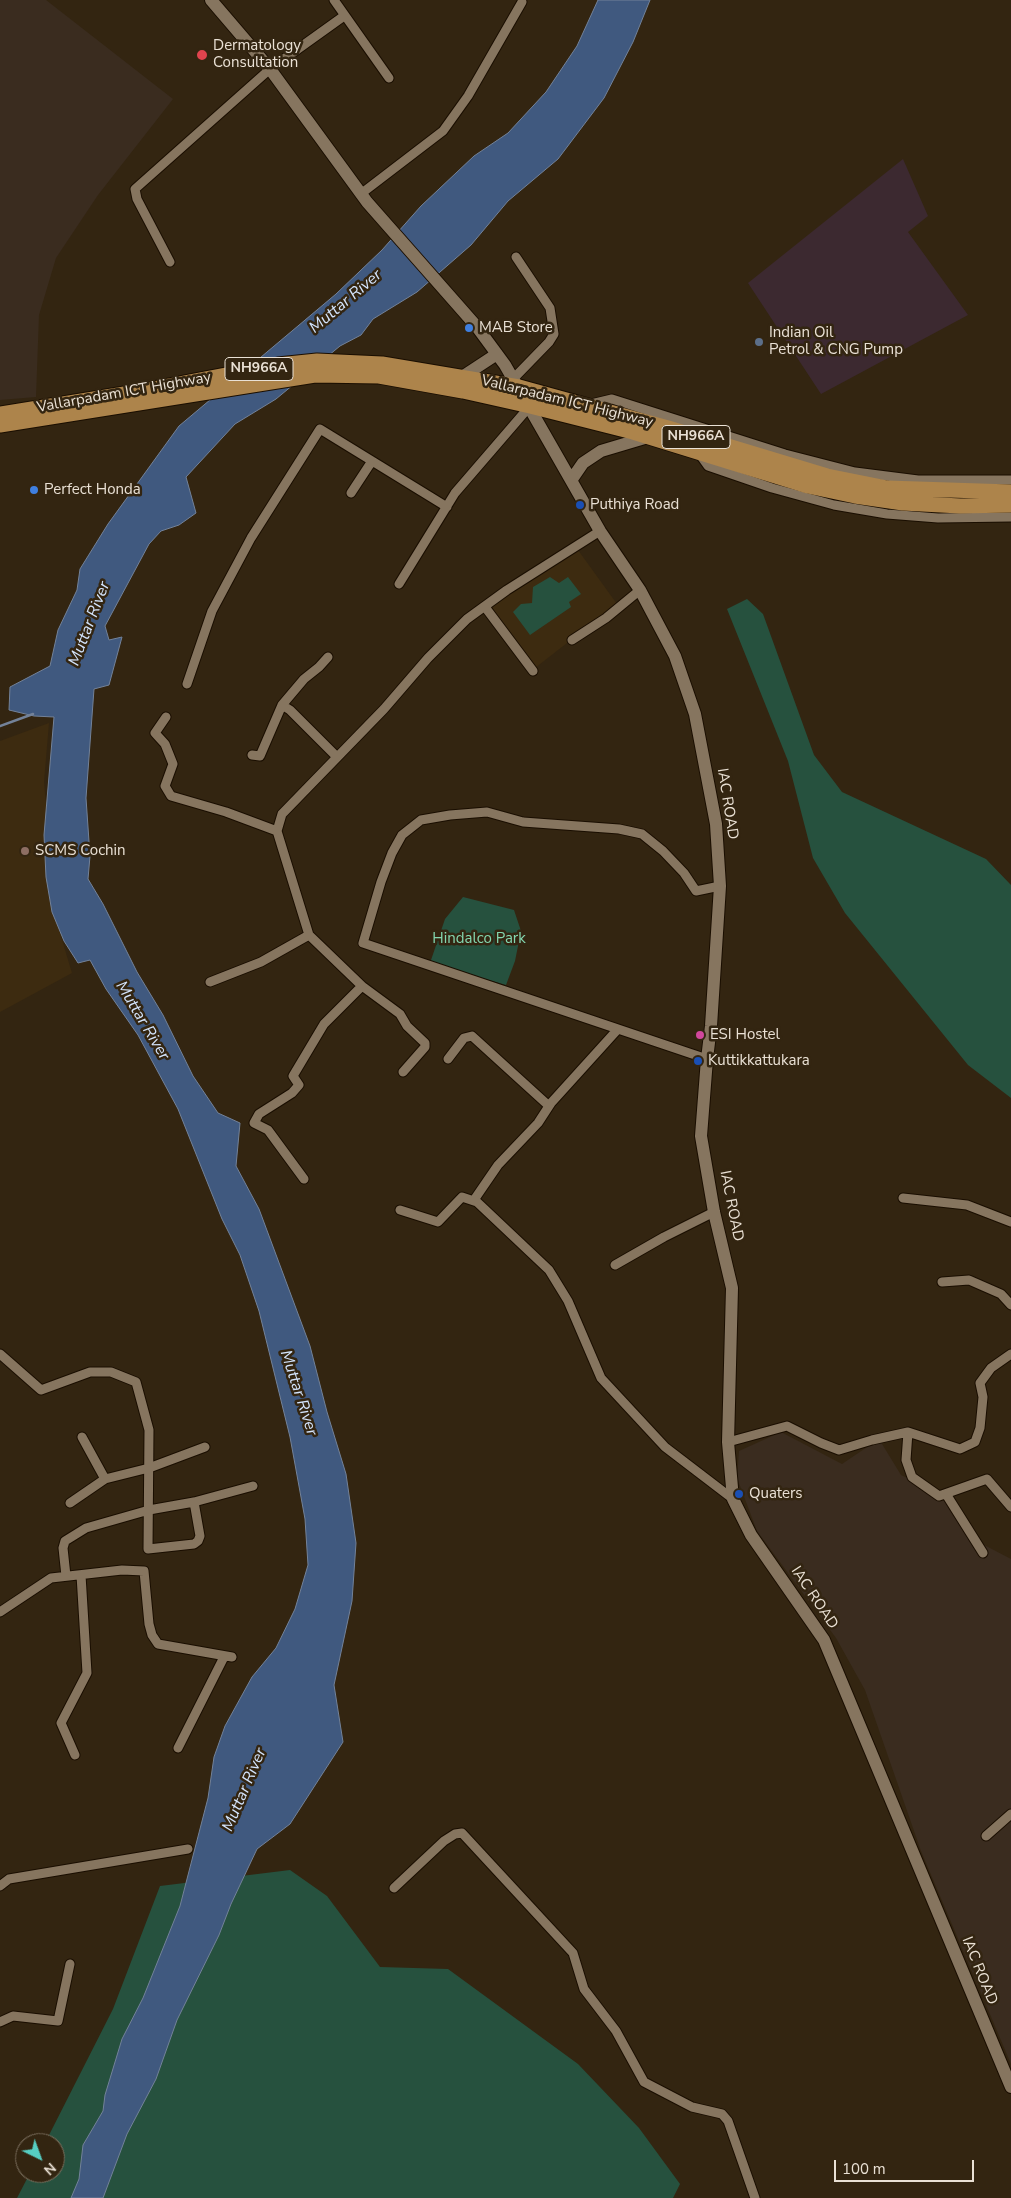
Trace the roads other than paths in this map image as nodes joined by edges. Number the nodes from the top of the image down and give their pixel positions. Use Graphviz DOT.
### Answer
graph roads {
  1 [pos="211,0"];
  2 [pos="334,0"];
  3 [pos="522,2"];
  4 [pos="344,16"];
  5 [pos="270,69"];
  6 [pos="389,78"];
  7 [pos="364,197"];
  8 [pos="516,257"];
  9 [pos="170,262"];
  10 [pos="497,354"];
  11 [pos="381,370"];
  12 [pos="462,377"];
  13 [pos="516,383"];
  14 [pos="138,398"];
  15 [pos="530,406"];
  16 [pos="586,406"];
  17 [pos="0,414"];
  18 [pos="0,425"];
  19 [pos="648,437"];
  20 [pos="697,452"];
  21 [pos="372,461"];
  22 [pos="572,479"];
  23 [pos="1011,480"];
  24 [pos="1011,492"];
  25 [pos="351,493"];
  26 [pos="1011,505"];
  27 [pos="447,507"];
  28 [pos="1011,518"];
  29 [pos="600,531"];
  30 [pos="399,584"];
  31 [pos="640,590"];
  32 [pos="485,607"];
  33 [pos="572,640"];
  34 [pos="328,657"];
  35 [pos="533,672"];
  36 [pos="187,684"];
  37 [pos="282,705"];
  38 [pos="166,717"];
  39 [pos="252,755"];
  40 [pos="337,757"];
  41 [pos="277,830"];
  42 [pos="720,886"];
  43 [pos="310,935"];
  44 [pos="210,982"];
  45 [pos="362,986"];
  46 [pos="618,1029"];
  47 [pos="448,1059"];
  48 [pos="707,1060"];
  49 [pos="403,1072"];
  50 [pos="549,1106"];
  51 [pos="304,1179"];
  52 [pos="903,1198"];
  53 [pos="474,1200"];
  54 [pos="400,1210"];
  55 [pos="714,1212"];
  56 [pos="1011,1222"];
  57 [pos="614,1266"];
  58 [pos="942,1282"];
  59 [pos="1011,1305"];
  60 [pos="0,1354"];
  61 [pos="1011,1354"];
  62 [pos="908,1432"];
  63 [pos="82,1437"];
  64 [pos="728,1442"];
  65 [pos="206,1447"];
  66 [pos="149,1468"];
  67 [pos="105,1479"];
  68 [pos="253,1486"];
  69 [pos="946,1494"];
  70 [pos="1007,1495"];
  71 [pos="734,1499"];
  72 [pos="194,1502"];
  73 [pos="70,1503"];
  74 [pos="1011,1507"];
  75 [pos="149,1510"];
  76 [pos="983,1553"];
  77 [pos="81,1575"];
  78 [pos="66,1576"];
  79 [pos="0,1612"];
  80 [pos="178,1748"];
  81 [pos="75,1755"];
  82 [pos="1011,1814"];
  83 [pos="986,1836"];
  84 [pos="188,1849"];
  85 [pos="0,1886"];
  86 [pos="394,1888"];
  87 [pos="70,1964"];
  88 [pos="0,2022"];
  89 [pos="1011,2087"];
  90 [pos="755,2198"];
  1 -- 5 [label="main road, IAC ROAD"];
  2 -- 4 [label="street"];
  3 -- 7 [label="street"];
  4 -- 5 [label="street"];
  4 -- 6 [label="street"];
  5 -- 7 [label="main road, IAC ROAD"];
  5 -- 9 [label="street"];
  7 -- 10 [label="main road, IAC ROAD"];
  8 -- 13 [label="street"];
  10 -- 12 [label="main road"];
  10 -- 13 [label="main road, IAC ROAD"];
  11 -- 12 [label="highway, Vallarpadam ICT Highway / NH966A"];
  11 -- 14 [label="highway, Vallarpadam ICT Highway / NH966A"];
  11 -- 15 [label="highway, Vallarpadam ICT Highway / NH966A"];
  12 -- 13 [label="highway, Vallarpadam ICT Highway / NH966A"];
  13 -- 15 [label="main road, IAC ROAD"];
  13 -- 16 [label="highway, Vallarpadam ICT Highway / NH966A"];
  14 -- 17 [label="highway, Vallarpadam ICT Highway / NH966A"];
  14 -- 18 [label="highway, Vallarpadam ICT Highway / NH966A"];
  15 -- 19 [label="highway, Vallarpadam ICT Highway / NH966A"];
  15 -- 22 [label="main road, IAC ROAD"];
  15 -- 27 [label="street"];
  16 -- 23 [label="street"];
  16 -- 24 [label="highway, Vallarpadam ICT Highway / NH966A"];
  19 -- 20 [label="highway, Vallarpadam ICT Highway / NH966A"];
  19 -- 22 [label="main road"];
  20 -- 26 [label="highway, Vallarpadam ICT Highway / NH966A"];
  20 -- 28 [label="street"];
  21 -- 25 [label="street"];
  21 -- 27 [label="street"];
  21 -- 36 [label="street"];
  22 -- 29 [label="main road, IAC ROAD"];
  27 -- 30 [label="street"];
  29 -- 31 [label="main road, IAC ROAD"];
  29 -- 32 [label="street"];
  31 -- 33 [label="street"];
  31 -- 42 [label="main road, IAC ROAD"];
  32 -- 35 [label="street"];
  32 -- 40 [label="street"];
  34 -- 37 [label="street"];
  37 -- 39 [label="street"];
  37 -- 40 [label="street"];
  38 -- 41 [label="street"];
  40 -- 41 [label="street"];
  41 -- 43 [label="street"];
  42 -- 46 [label="street"];
  42 -- 48 [label="main road, IAC ROAD"];
  43 -- 44 [label="street"];
  43 -- 45 [label="street"];
  45 -- 49 [label="street"];
  45 -- 51 [label="street"];
  46 -- 48 [label="street"];
  46 -- 50 [label="street"];
  47 -- 50 [label="street"];
  48 -- 55 [label="main road, IAC ROAD"];
  50 -- 53 [label="street"];
  52 -- 56 [label="street"];
  53 -- 54 [label="street"];
  53 -- 71 [label="street"];
  55 -- 57 [label="street"];
  55 -- 64 [label="main road, IAC ROAD"];
  58 -- 59 [label="street"];
  60 -- 66 [label="street"];
  61 -- 62 [label="street"];
  62 -- 64 [label="street"];
  62 -- 69 [label="street"];
  63 -- 67 [label="street"];
  64 -- 71 [label="main road, IAC ROAD"];
  65 -- 66 [label="street"];
  66 -- 67 [label="street"];
  66 -- 75 [label="street"];
  67 -- 73 [label="street"];
  68 -- 72 [label="street"];
  69 -- 70 [label="street"];
  69 -- 76 [label="street"];
  70 -- 74 [label="street"];
  71 -- 89 [label="main road, IAC ROAD"];
  72 -- 75 [label="street"];
  72 -- 75 [label="street"];
  75 -- 78 [label="street"];
  77 -- 78 [label="street"];
  77 -- 80 [label="street"];
  77 -- 81 [label="street"];
  78 -- 79 [label="street"];
  82 -- 83 [label="street"];
  84 -- 85 [label="street"];
  86 -- 90 [label="street"];
  87 -- 88 [label="street"];
}
